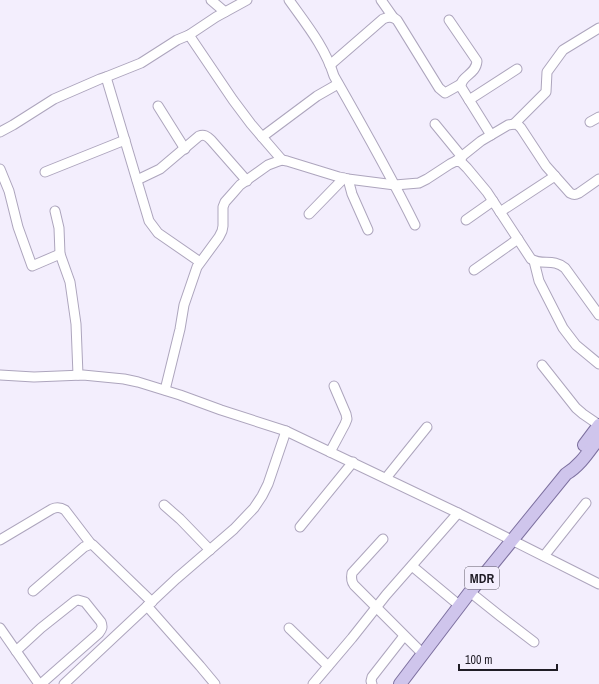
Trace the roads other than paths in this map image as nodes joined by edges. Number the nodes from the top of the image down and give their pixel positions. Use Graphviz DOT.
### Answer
graph roads {
  1 [pos="211,0"];
  2 [pos="246,0"];
  3 [pos="288,0"];
  4 [pos="381,0"];
  5 [pos="225,12"];
  6 [pos="393,17"];
  7 [pos="449,20"];
  8 [pos="599,28"];
  9 [pos="189,35"];
  10 [pos="330,64"];
  11 [pos="517,69"];
  12 [pos="106,77"];
  13 [pos="338,84"];
  14 [pos="461,84"];
  15 [pos="469,100"];
  16 [pos="158,106"];
  17 [pos="599,117"];
  18 [pos="590,122"];
  19 [pos="435,124"];
  20 [pos="514,124"];
  21 [pos="0,132"];
  22 [pos="491,135"];
  23 [pos="262,137"];
  24 [pos="125,140"];
  25 [pos="184,148"];
  26 [pos="459,159"];
  27 [pos="282,160"];
  28 [pos="0,169"];
  29 [pos="45,172"];
  30 [pos="555,176"];
  31 [pos="346,179"];
  32 [pos="599,179"];
  33 [pos="136,180"];
  34 [pos="247,181"];
  35 [pos="395,185"];
  36 [pos="493,201"];
  37 [pos="55,210"];
  38 [pos="500,212"];
  39 [pos="309,214"];
  40 [pos="466,220"];
  41 [pos="415,225"];
  42 [pos="368,230"];
  43 [pos="518,239"];
  44 [pos="60,254"];
  45 [pos="534,261"];
  46 [pos="200,262"];
  47 [pos="474,270"];
  48 [pos="599,315"];
  49 [pos="599,364"];
  50 [pos="542,365"];
  51 [pos="0,375"];
  52 [pos="78,375"];
  53 [pos="334,386"];
  54 [pos="165,390"];
  55 [pos="599,425"];
  56 [pos="427,427"];
  57 [pos="286,431"];
  58 [pos="599,438"];
  59 [pos="330,452"];
  60 [pos="353,462"];
  61 [pos="566,474"];
  62 [pos="386,478"];
  63 [pos="586,502"];
  64 [pos="164,505"];
  65 [pos="458,512"];
  66 [pos="300,527"];
  67 [pos="383,539"];
  68 [pos="0,540"];
  69 [pos="512,540"];
  70 [pos="91,544"];
  71 [pos="210,550"];
  72 [pos="544,556"];
  73 [pos="412,566"];
  74 [pos="599,584"];
  75 [pos="33,591"];
  76 [pos="470,592"];
  77 [pos="149,604"];
  78 [pos="460,606"];
  79 [pos="376,608"];
  80 [pos="0,628"];
  81 [pos="289,628"];
  82 [pos="404,636"];
  83 [pos="534,642"];
  84 [pos="16,651"];
  85 [pos="422,654"];
  86 [pos="328,666"];
  87 [pos="316,683"];
  88 [pos="40,684"];
  89 [pos="64,684"];
  90 [pos="215,684"];
  91 [pos="372,684"];
  92 [pos="400,684"];
  1 -- 5 [label="street"];
  2 -- 5 [label="street"];
  3 -- 10 [label="street"];
  4 -- 6 [label="street"];
  5 -- 9 [label="street"];
  6 -- 10 [label="street"];
  6 -- 14 [label="street"];
  7 -- 14 [label="street"];
  8 -- 20 [label="street"];
  9 -- 12 [label="street"];
  9 -- 23 [label="street"];
  10 -- 13 [label="street"];
  11 -- 15 [label="street"];
  12 -- 21 [label="street"];
  12 -- 24 [label="street"];
  13 -- 23 [label="street"];
  13 -- 35 [label="street"];
  14 -- 15 [label="street"];
  15 -- 22 [label="street"];
  16 -- 25 [label="street"];
  17 -- 18 [label="street"];
  19 -- 26 [label="street"];
  20 -- 22 [label="street"];
  20 -- 30 [label="street"];
  22 -- 26 [label="street"];
  23 -- 27 [label="street"];
  24 -- 29 [label="street"];
  24 -- 33 [label="street"];
  25 -- 33 [label="street"];
  25 -- 34 [label="street"];
  26 -- 35 [label="street"];
  26 -- 36 [label="street"];
  27 -- 31 [label="street"];
  27 -- 34 [label="street"];
  28 -- 44 [label="street"];
  30 -- 32 [label="street"];
  30 -- 38 [label="street"];
  31 -- 35 [label="street"];
  31 -- 39 [label="street"];
  31 -- 42 [label="street"];
  33 -- 46 [label="street"];
  34 -- 46 [label="street"];
  35 -- 41 [label="street"];
  36 -- 38 [label="street"];
  36 -- 40 [label="street"];
  37 -- 44 [label="street"];
  38 -- 43 [label="street"];
  43 -- 45 [label="street"];
  43 -- 47 [label="street"];
  44 -- 52 [label="street"];
  45 -- 48 [label="street"];
  45 -- 49 [label="street"];
  46 -- 54 [label="street"];
  50 -- 55 [label="street"];
  51 -- 52 [label="street"];
  52 -- 54 [label="street"];
  53 -- 59 [label="street"];
  54 -- 57 [label="street"];
  55 -- 61 [label="main road, MDR"];
  56 -- 62 [label="street"];
  57 -- 59 [label="street"];
  57 -- 71 [label="street"];
  58 -- 61 [label="main road, MDR"];
  59 -- 60 [label="street"];
  60 -- 62 [label="street"];
  60 -- 66 [label="street"];
  61 -- 69 [label="main road, MDR"];
  62 -- 65 [label="street"];
  63 -- 72 [label="street"];
  64 -- 71 [label="street"];
  65 -- 69 [label="street"];
  65 -- 73 [label="street"];
  67 -- 79 [label="street"];
  68 -- 70 [label="street"];
  69 -- 72 [label="street"];
  69 -- 76 [label="main road, MDR"];
  70 -- 75 [label="street"];
  70 -- 77 [label="street"];
  71 -- 77 [label="street"];
  72 -- 74 [label="street"];
  73 -- 78 [label="street"];
  73 -- 79 [label="street"];
  76 -- 78 [label="main road, MDR"];
  76 -- 83 [label="street"];
  77 -- 89 [label="street"];
  77 -- 90 [label="street"];
  78 -- 85 [label="main road, MDR"];
  79 -- 82 [label="street"];
  79 -- 86 [label="street"];
  80 -- 84 [label="street"];
  81 -- 86 [label="street"];
  82 -- 85 [label="street"];
  82 -- 91 [label="street"];
  84 -- 88 [label="street"];
  84 -- 88 [label="street"];
  85 -- 92 [label="main road, MDR"];
  86 -- 87 [label="street"];
}
